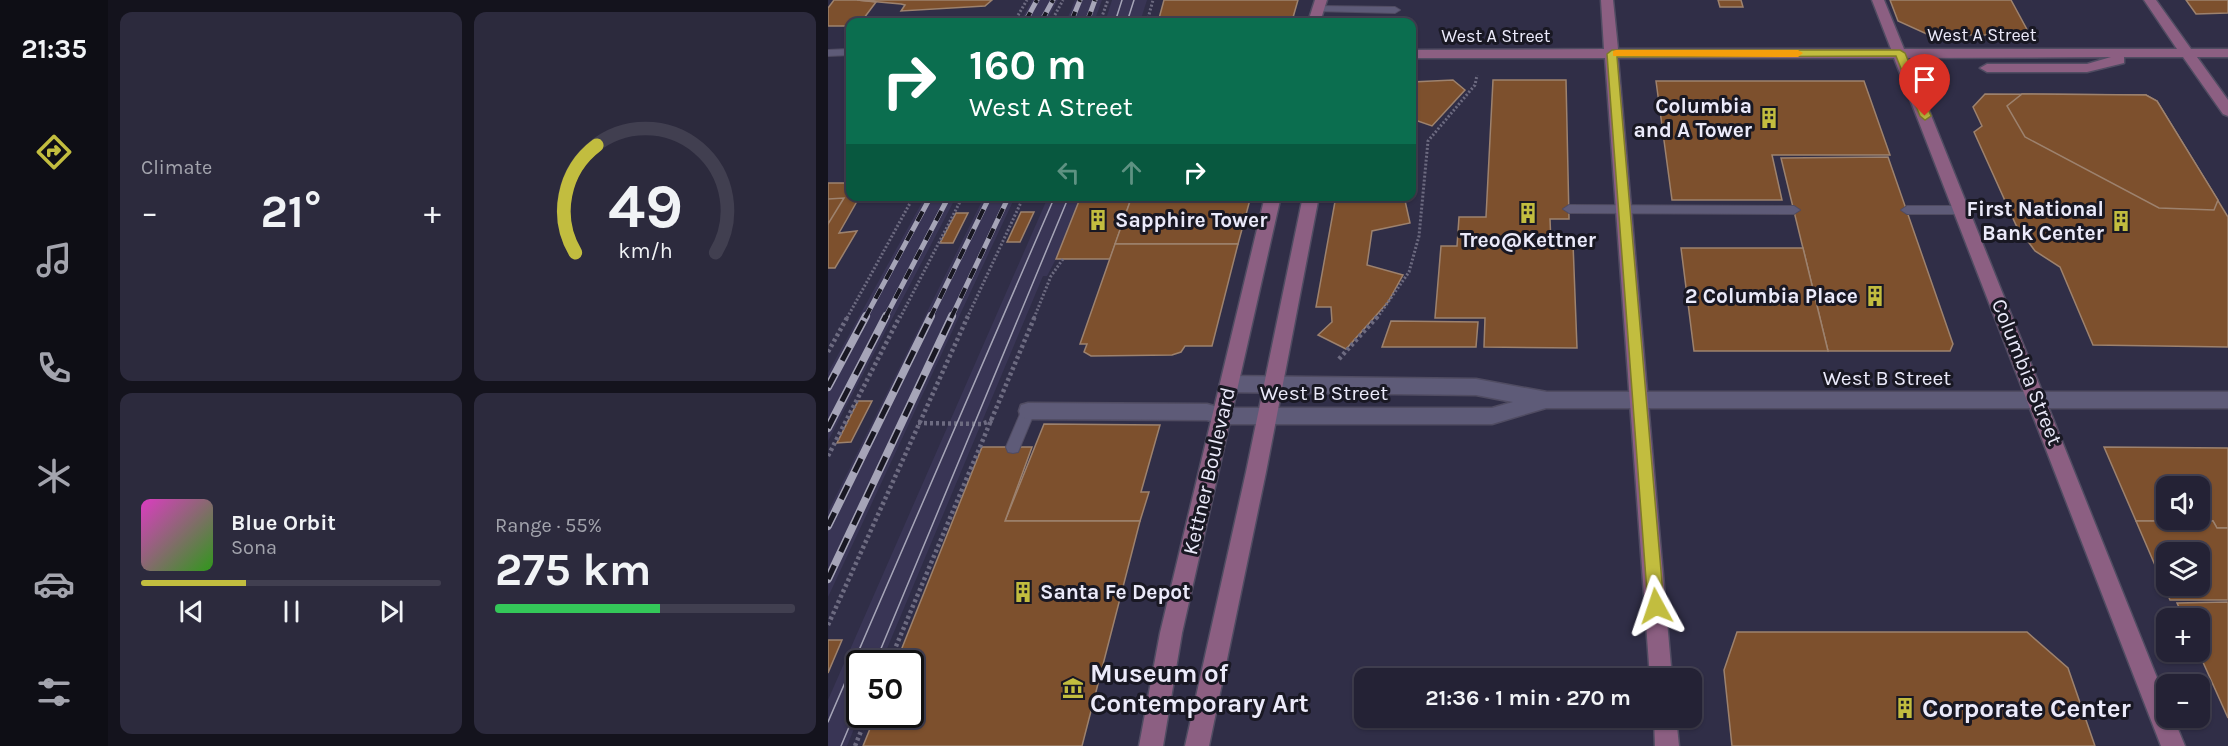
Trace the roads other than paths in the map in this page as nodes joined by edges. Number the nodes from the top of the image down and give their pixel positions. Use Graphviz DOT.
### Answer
graph roads {
  1 [pos="1607,0"];
  2 [pos="1878,0"];
  3 [pos="2150,0"];
  4 [pos="1319,5"];
  5 [pos="1395,10"];
  6 [pos="846,52"];
  7 [pos="828,53"];
  8 [pos="1900,53"];
  9 [pos="2146,53"];
  10 [pos="2188,53"];
  11 [pos="2228,53"];
  12 [pos="1416,54"];
  13 [pos="1612,54"];
  14 [pos="1987,68"];
  15 [pos="2228,111"];
  16 [pos="1271,201"];
  17 [pos="1310,201"];
  18 [pos="1569,209"];
  19 [pos="1624,209"];
  20 [pos="1794,210"];
  21 [pos="1907,210"];
  22 [pos="1962,210"];
  23 [pos="1229,384"];
  24 [pos="1274,384"];
  25 [pos="1547,400"];
  26 [pos="2038,400"];
  27 [pos="2228,400"];
  28 [pos="1638,401"];
  29 [pos="1028,411"];
  30 [pos="1222,416"];
  31 [pos="1268,416"];
  32 [pos="1013,447"];
  33 [pos="1661,668"];
  34 [pos="1666,728"];
  35 [pos="1151,746"];
  36 [pos="1197,746"];
  37 [pos="1667,746"];
  38 [pos="2173,746"];
  1 -- 13 [label="main road"];
  2 -- 8 [label="main road, Columbia Street"];
  3 -- 10 [label="main road"];
  4 -- 5 [label="lane"];
  6 -- 7 [label="lane"];
  8 -- 9 [label="main road, West A Street"];
  8 -- 13 [label="main road, West A Street"];
  8 -- 22 [label="main road, Columbia Street"];
  9 -- 10 [label="main road, West A Street"];
  9 -- 14 [label="main road"];
  10 -- 11 [label="main road, West A Street"];
  10 -- 15 [label="main road"];
  12 -- 13 [label="main road, West A Street"];
  13 -- 19 [label="main road"];
  16 -- 23 [label="main road, Kettner Boulevard"];
  17 -- 24 [label="main road, Kettner Boulevard"];
  18 -- 19 [label="lane"];
  19 -- 20 [label="lane"];
  19 -- 28 [label="main road"];
  21 -- 22 [label="lane"];
  22 -- 26 [label="main road, Columbia Street"];
  23 -- 24 [label="street, West B Street"];
  23 -- 30 [label="main road, Kettner Boulevard"];
  24 -- 25 [label="street, West B Street"];
  24 -- 31 [label="main road, Kettner Boulevard"];
  25 -- 28 [label="street, West B Street"];
  25 -- 31 [label="street, West B Street"];
  26 -- 27 [label="street, West B Street"];
  26 -- 28 [label="street, West B Street"];
  26 -- 38 [label="main road, Columbia Street"];
  28 -- 33 [label="main road"];
  29 -- 30 [label="street, West B Street"];
  29 -- 32 [label="lane"];
  30 -- 31 [label="street, West B Street"];
  30 -- 35 [label="main road, Kettner Boulevard"];
  31 -- 36 [label="main road, Kettner Boulevard"];
  34 -- 37 [label="main road"];
}
